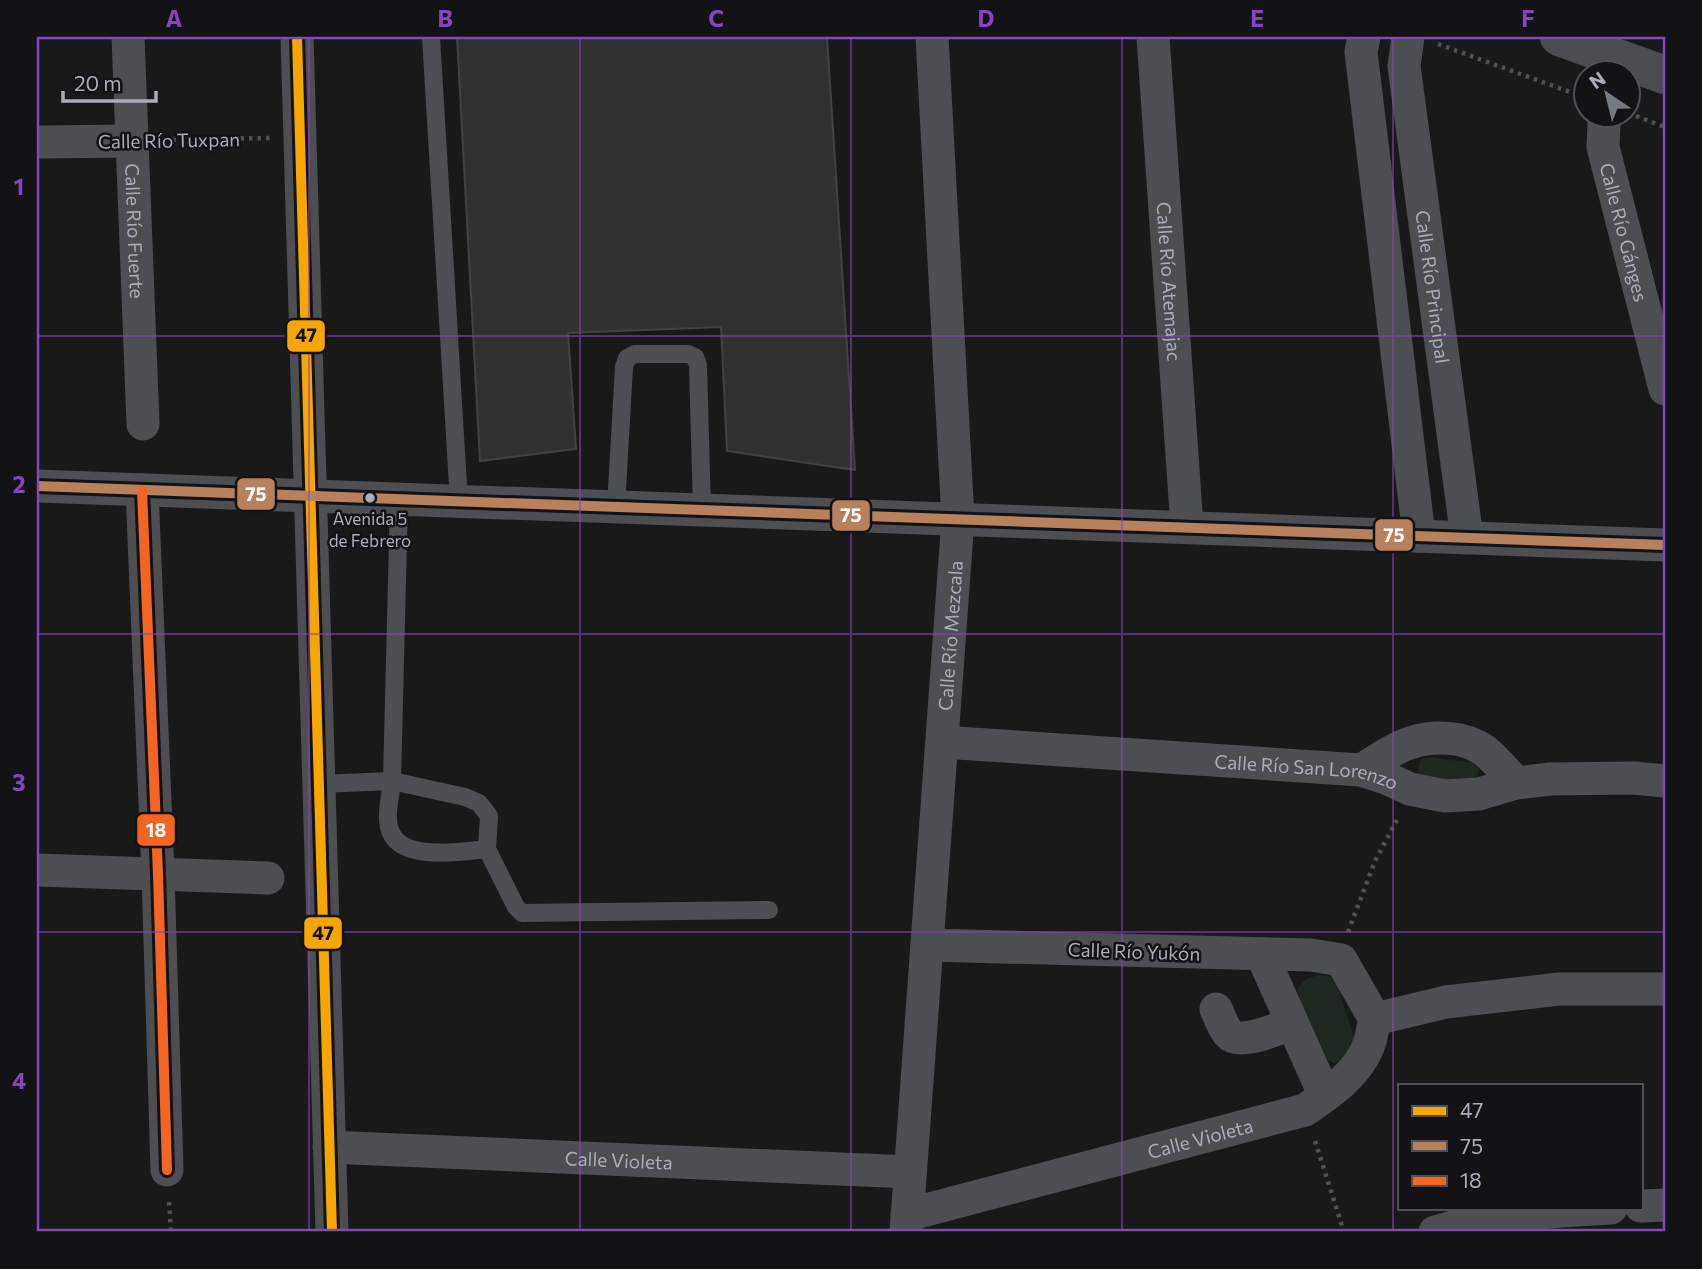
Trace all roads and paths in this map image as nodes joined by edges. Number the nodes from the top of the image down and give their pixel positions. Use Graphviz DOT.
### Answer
graph roads {
  1 [pos="128,37"];
  2 [pos="298,37"];
  3 [pos="431,37"];
  4 [pos="932,37"];
  5 [pos="1153,37"];
  6 [pos="1364,37"];
  7 [pos="1559,37"];
  8 [pos="1419,39"];
  9 [pos="1608,60"];
  10 [pos="1642,71"];
  11 [pos="1665,75"];
  12 [pos="1572,93"];
  13 [pos="1642,118"];
  14 [pos="1665,127"];
  15 [pos="1604,130"];
  16 [pos="300,138"];
  17 [pos="132,141"];
  18 [pos="37,142"];
  19 [pos="1665,389"];
  20 [pos="144,424"];
  21 [pos="37,486"];
  22 [pos="142,490"];
  23 [pos="310,497"];
  24 [pos="399,500"];
  25 [pos="459,502"];
  26 [pos="616,507"];
  27 [pos="702,510"];
  28 [pos="958,519"];
  29 [pos="1187,527"];
  30 [pos="1419,536"];
  31 [pos="1467,538"];
  32 [pos="1665,545"];
  33 [pos="942,742"];
  34 [pos="1361,770"];
  35 [pos="392,781"];
  36 [pos="1665,781"];
  37 [pos="1516,783"];
  38 [pos="319,784"];
  39 [pos="1410,789"];
  40 [pos="487,849"];
  41 [pos="37,870"];
  42 [pos="158,874"];
  43 [pos="268,878"];
  44 [pos="769,910"];
  45 [pos="927,945"];
  46 [pos="1262,955"];
  47 [pos="1341,960"];
  48 [pos="1665,989"];
  49 [pos="1216,1009"];
  50 [pos="1375,1019"];
  51 [pos="1292,1024"];
  52 [pos="1315,1103"];
  53 [pos="329,1147"];
  54 [pos="167,1170"];
  55 [pos="910,1172"];
  56 [pos="1642,1206"];
  57 [pos="1665,1206"];
  58 [pos="1568,1210"];
  59 [pos="907,1224"];
  60 [pos="332,1232"];
  61 [pos="1344,1232"];
  62 [pos="1436,1232"];
  1 -- 17 [label="street, Calle Río Fuerte"];
  2 -- 16 [label="street"];
  3 -- 25 [label="lane"];
  4 -- 28 [label="street, Calle Río Mezcala"];
  5 -- 29 [label="street, Calle Río Atemajac"];
  6 -- 30 [label="street"];
  7 -- 9 [label="main road"];
  8 -- 12 [label="path"];
  8 -- 31 [label="street, Calle Río Principal"];
  10 -- 11 [label="main road"];
  13 -- 14 [label="path"];
  15 -- 19 [label="street, Calle Río Gánges"];
  16 -- 17 [label="path, Calle Río Tuxpan"];
  16 -- 23 [label="street"];
  17 -- 18 [label="street, Calle Río Tuxpan"];
  17 -- 20 [label="street, Calle Río Fuerte"];
  21 -- 22 [label="street"];
  22 -- 23 [label="street"];
  22 -- 42 [label="street"];
  23 -- 24 [label="street"];
  23 -- 38 [label="street"];
  24 -- 25 [label="street"];
  24 -- 35 [label="lane"];
  25 -- 26 [label="street"];
  26 -- 27 [label="street"];
  26 -- 27 [label="lane"];
  27 -- 28 [label="street"];
  28 -- 29 [label="street"];
  28 -- 33 [label="street, Calle Río Mezcala"];
  29 -- 30 [label="street"];
  30 -- 31 [label="street"];
  31 -- 32 [label="street"];
  33 -- 34 [label="street, Calle Río San Lorenzo"];
  33 -- 45 [label="street, Calle Río Mezcala"];
  34 -- 37 [label="street"];
  34 -- 39 [label="street, Calle Río San Lorenzo"];
  35 -- 38 [label="lane"];
  35 -- 40 [label="lane"];
  35 -- 40 [label="lane"];
  36 -- 37 [label="street, Calle Río San Lorenzo"];
  37 -- 39 [label="street, Calle Río San Lorenzo"];
  38 -- 53 [label="street"];
  39 -- 47 [label="path"];
  40 -- 44 [label="lane"];
  41 -- 42 [label="street"];
  42 -- 43 [label="street"];
  42 -- 54 [label="street"];
  45 -- 46 [label="street, Calle Río Yukón"];
  45 -- 55 [label="street, Calle Río Mezcala"];
  46 -- 47 [label="street, Calle Río Yukón"];
  46 -- 51 [label="street"];
  47 -- 50 [label="street"];
  48 -- 50 [label="street"];
  49 -- 51 [label="street"];
  50 -- 52 [label="street"];
  51 -- 52 [label="street"];
  52 -- 59 [label="street, Calle Violeta"];
  52 -- 61 [label="path"];
  53 -- 55 [label="street, Calle Violeta"];
  53 -- 60 [label="street"];
  55 -- 59 [label="street, Calle Río Mezcala"];
  56 -- 57 [label="street"];
  58 -- 62 [label="street"];
}
